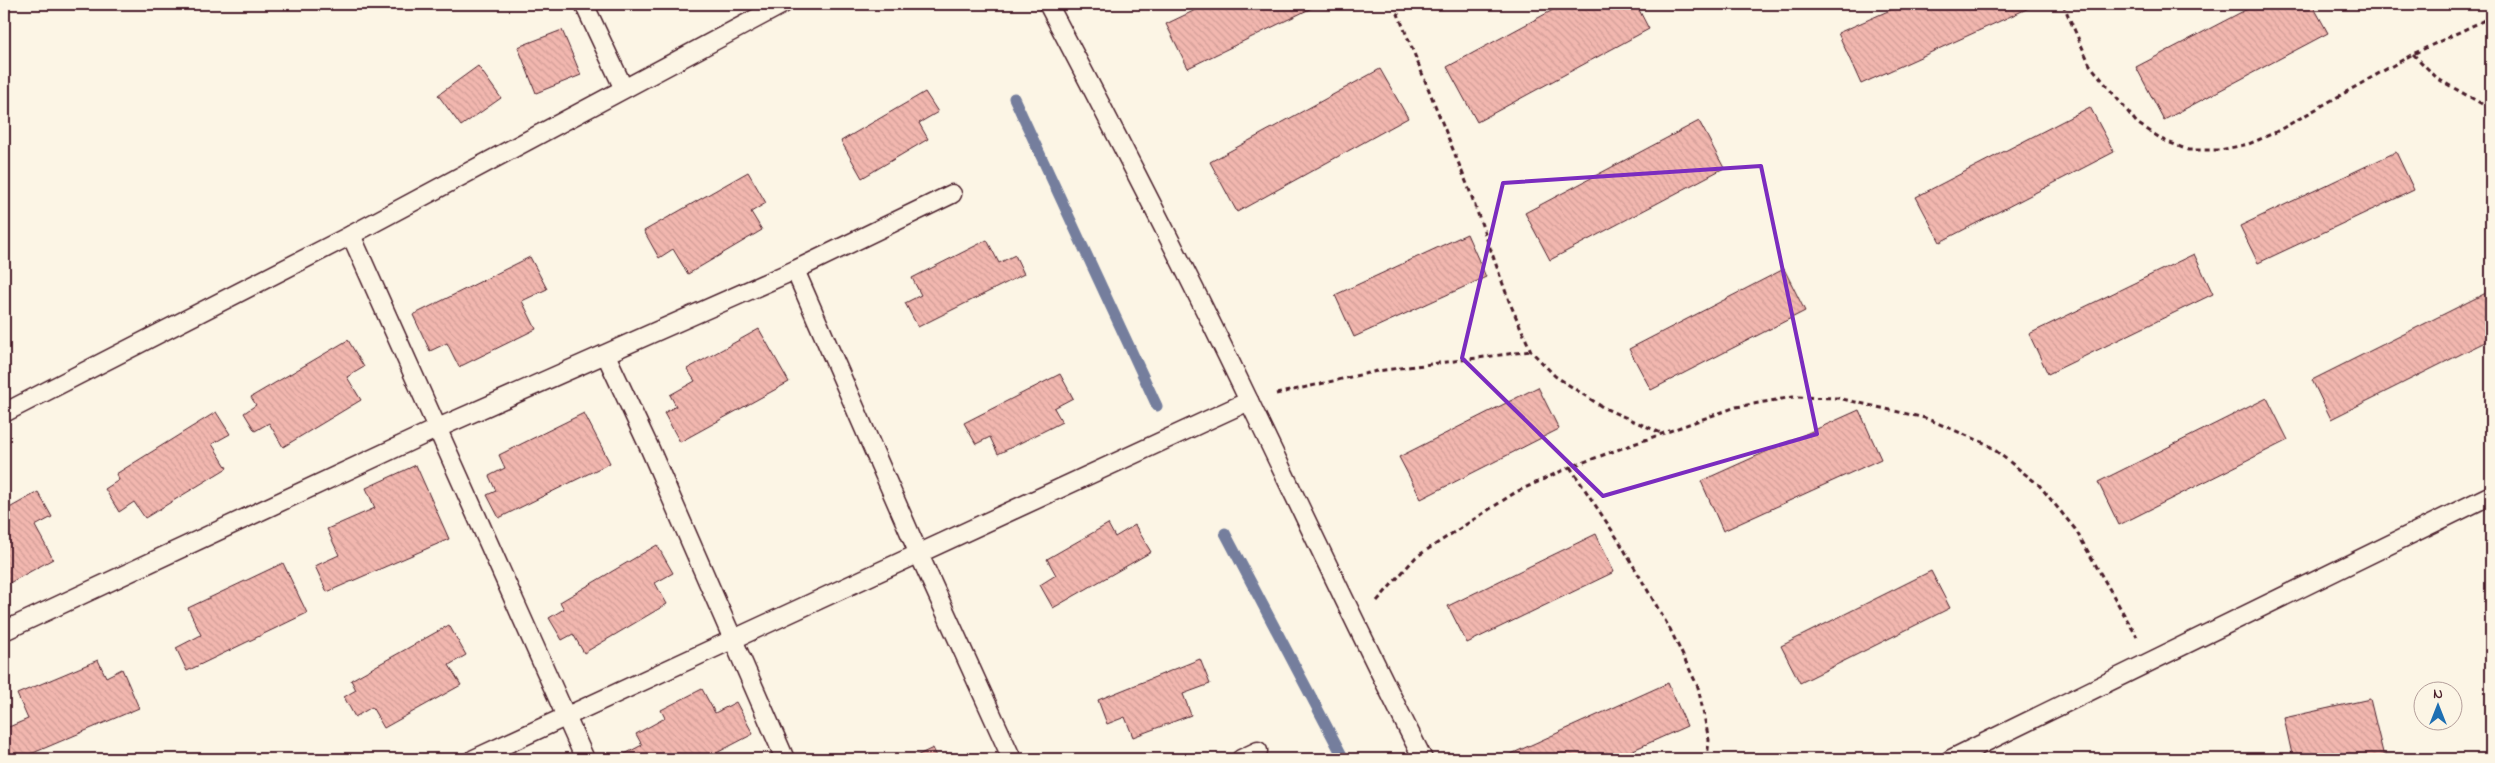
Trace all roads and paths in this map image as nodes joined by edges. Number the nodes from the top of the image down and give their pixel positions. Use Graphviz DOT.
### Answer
graph roads {
  1 [pos="584,4"];
  2 [pos="783,4"];
  3 [pos="1048,4"];
  4 [pos="1394,4"];
  5 [pos="2063,4"];
  6 [pos="2491,17"];
  7 [pos="2413,54"];
  8 [pos="623,87"];
  9 [pos="2491,109"];
  10 [pos="952,194"];
  11 [pos="351,235"];
  12 [pos="794,270"];
  13 [pos="1531,351"];
  14 [pos="606,355"];
  15 [pos="1249,401"];
  16 [pos="4,413"];
  17 [pos="438,428"];
  18 [pos="1661,433"];
  19 [pos="1570,467"];
  20 [pos="2491,495"];
  21 [pos="918,552"];
  22 [pos="1355,626"];
  23 [pos="4,631"];
  24 [pos="731,639"];
  25 [pos="2151,663"];
  26 [pos="567,716"];
  27 [pos="1258,751"];
  28 [pos="474,759"];
  29 [pos="585,759"];
  30 [pos="785,759"];
  31 [pos="1012,759"];
  32 [pos="1241,759"];
  33 [pos="1423,759"];
  34 [pos="1707,759"];
  35 [pos="1951,759"];
  1 -- 8 [label="lane"];
  2 -- 8 [label="lane"];
  3 -- 15 [label="lane"];
  4 -- 13 [label="path"];
  5 -- 7 [label="path"];
  6 -- 7 [label="path"];
  7 -- 9 [label="path"];
  8 -- 11 [label="lane"];
  10 -- 12 [label="lane"];
  11 -- 16 [label="lane"];
  11 -- 17 [label="lane"];
  12 -- 14 [label="lane"];
  12 -- 21 [label="lane"];
  13 -- 15 [label="path"];
  13 -- 18 [label="path"];
  14 -- 17 [label="lane"];
  14 -- 24 [label="lane"];
  15 -- 21 [label="lane"];
  15 -- 22 [label="lane"];
  17 -- 23 [label="lane"];
  17 -- 26 [label="lane"];
  18 -- 19 [label="path"];
  18 -- 25 [label="path"];
  19 -- 22 [label="path"];
  19 -- 34 [label="path"];
  20 -- 25 [label="lane"];
  21 -- 24 [label="lane"];
  21 -- 31 [label="lane"];
  22 -- 33 [label="lane"];
  24 -- 26 [label="lane"];
  24 -- 30 [label="lane"];
  25 -- 35 [label="lane"];
  26 -- 28 [label="lane"];
  26 -- 29 [label="lane"];
  27 -- 32 [label="lane"];
}
